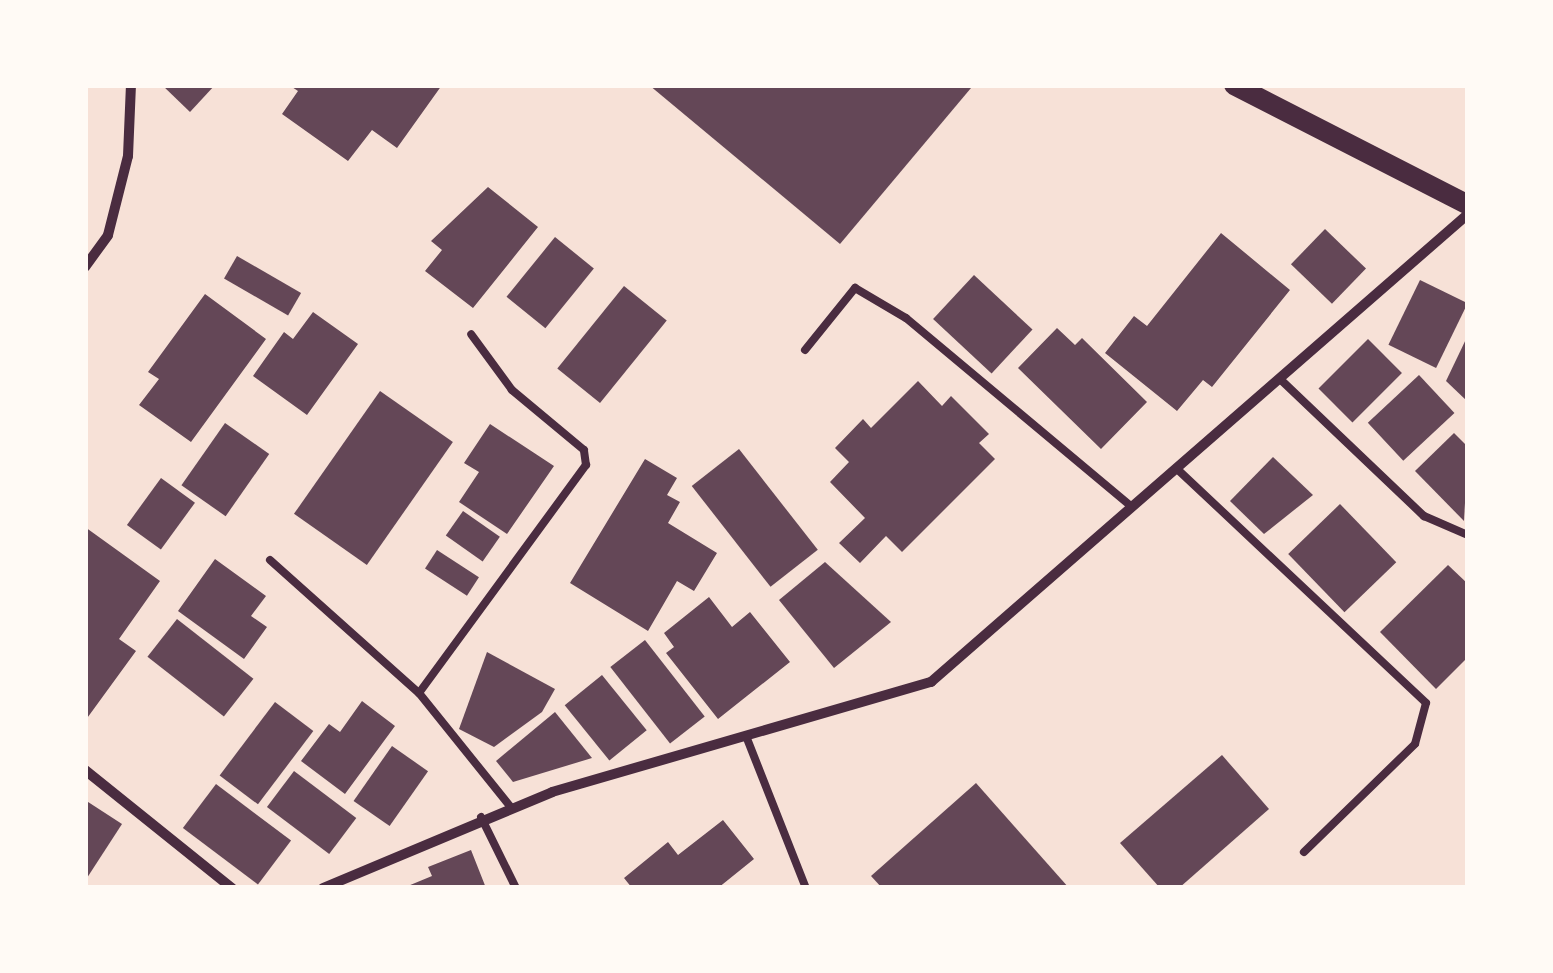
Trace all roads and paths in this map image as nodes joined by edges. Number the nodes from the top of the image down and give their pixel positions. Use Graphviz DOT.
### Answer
graph roads {
  1 [pos="131,85"];
  2 [pos="1234,85"];
  3 [pos="1468,205"];
  4 [pos="1468,214"];
  5 [pos="85,267"];
  6 [pos="471,334"];
  7 [pos="805,350"];
  8 [pos="1280,379"];
  9 [pos="1176,468"];
  10 [pos="1132,506"];
  11 [pos="1468,535"];
  12 [pos="270,560"];
  13 [pos="419,693"];
  14 [pos="746,736"];
  15 [pos="85,770"];
  16 [pos="510,806"];
  17 [pos="481,818"];
  18 [pos="1304,852"];
  19 [pos="232,888"];
  20 [pos="323,888"];
  21 [pos="516,888"];
  22 [pos="806,888"];
  1 -- 5 [label="street"];
  2 -- 3 [label="main road"];
  4 -- 8 [label="street"];
  6 -- 13 [label="lane"];
  7 -- 10 [label="lane"];
  8 -- 9 [label="street"];
  8 -- 11 [label="lane"];
  9 -- 10 [label="street"];
  9 -- 18 [label="lane"];
  10 -- 14 [label="street"];
  12 -- 13 [label="lane"];
  13 -- 16 [label="lane"];
  14 -- 16 [label="street"];
  14 -- 22 [label="lane"];
  15 -- 19 [label="street"];
  16 -- 17 [label="street"];
  17 -- 20 [label="street"];
  17 -- 21 [label="lane"];
}
